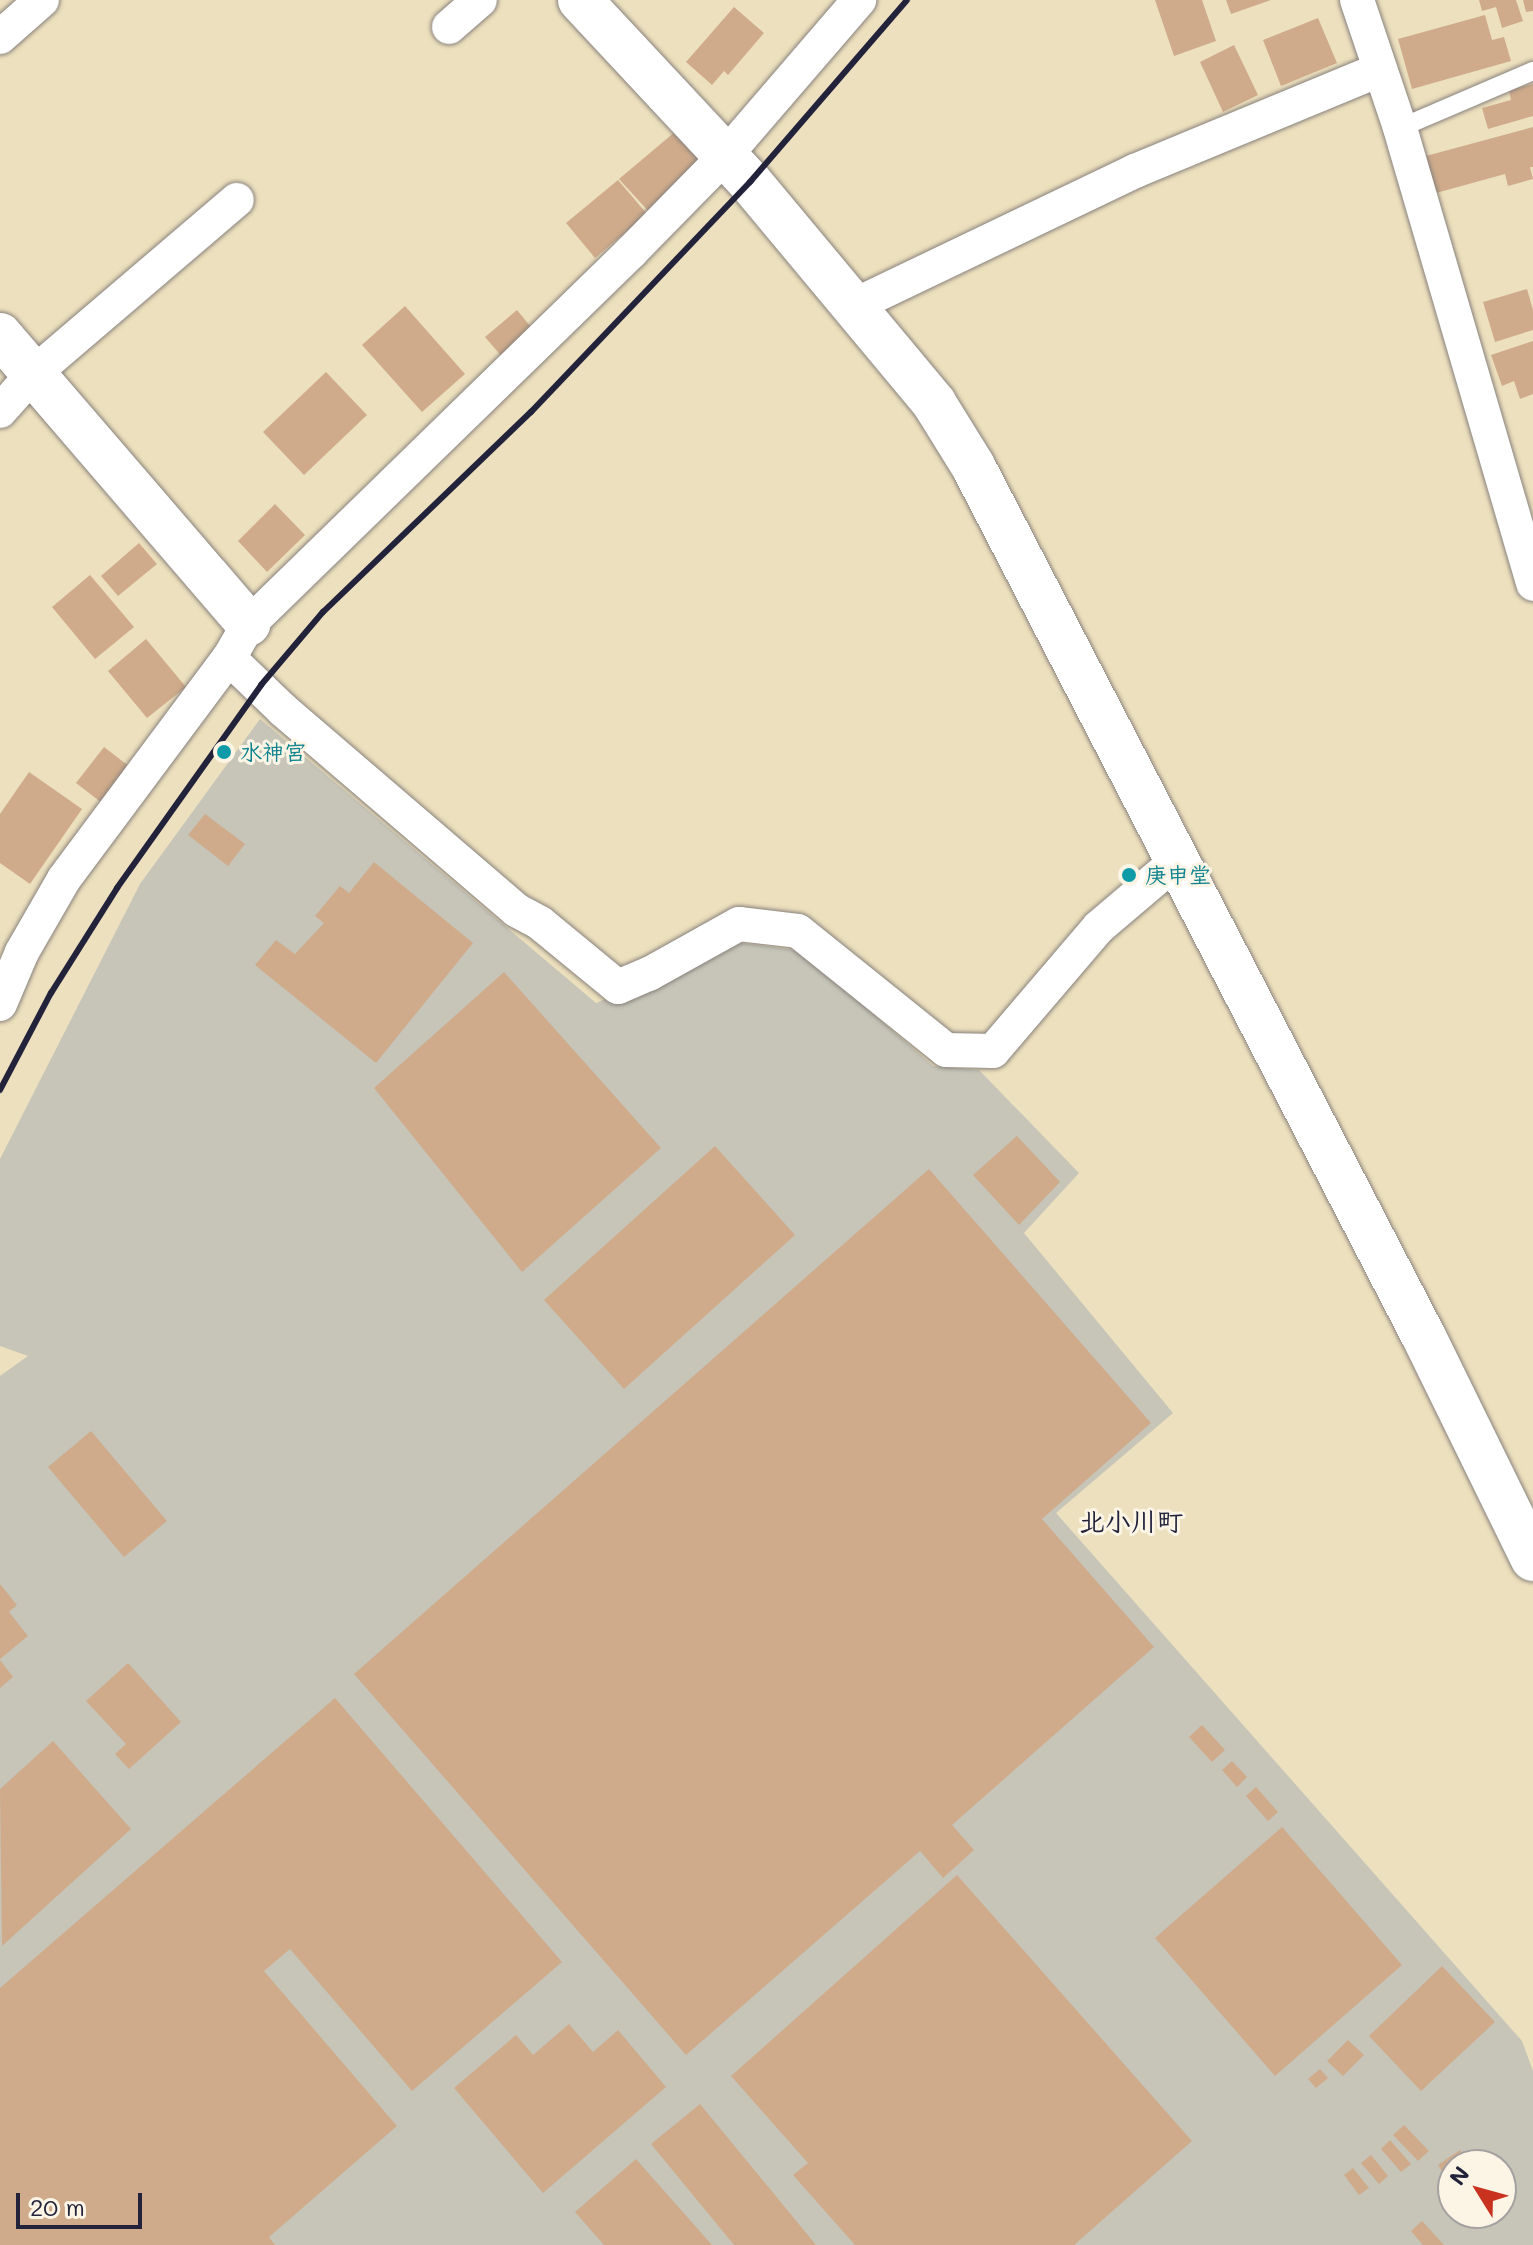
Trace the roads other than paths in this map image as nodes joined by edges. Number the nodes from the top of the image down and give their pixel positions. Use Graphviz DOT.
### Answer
graph roads {
  1 [pos="42,0"];
  2 [pos="480,0"];
  3 [pos="580,0"];
  4 [pos="859,0"];
  5 [pos="1357,0"];
  6 [pos="449,27"];
  7 [pos="0,37"];
  8 [pos="1379,70"];
  9 [pos="1533,71"];
  10 [pos="1400,128"];
  11 [pos="725,156"];
  12 [pos="237,200"];
  13 [pos="851,307"];
  14 [pos="0,335"];
  15 [pos="33,374"];
  16 [pos="0,411"];
  17 [pos="1527,546"];
  18 [pos="1533,584"];
  19 [pos="239,641"];
  20 [pos="1179,859"];
  21 [pos="0,1004"];
  22 [pos="1533,1559"];
  1 -- 7 [label="street"];
  2 -- 6 [label="street"];
  3 -- 11 [label="street"];
  4 -- 11 [label="street"];
  5 -- 8 [label="street"];
  8 -- 10 [label="street"];
  8 -- 13 [label="street"];
  9 -- 10 [label="lane"];
  10 -- 17 [label="street"];
  11 -- 13 [label="street"];
  11 -- 19 [label="street"];
  12 -- 15 [label="street"];
  13 -- 20 [label="street"];
  14 -- 15 [label="street"];
  15 -- 16 [label="street"];
  15 -- 19 [label="street"];
  17 -- 18 [label="street"];
  19 -- 20 [label="street"];
  19 -- 21 [label="street"];
  20 -- 22 [label="street"];
}
